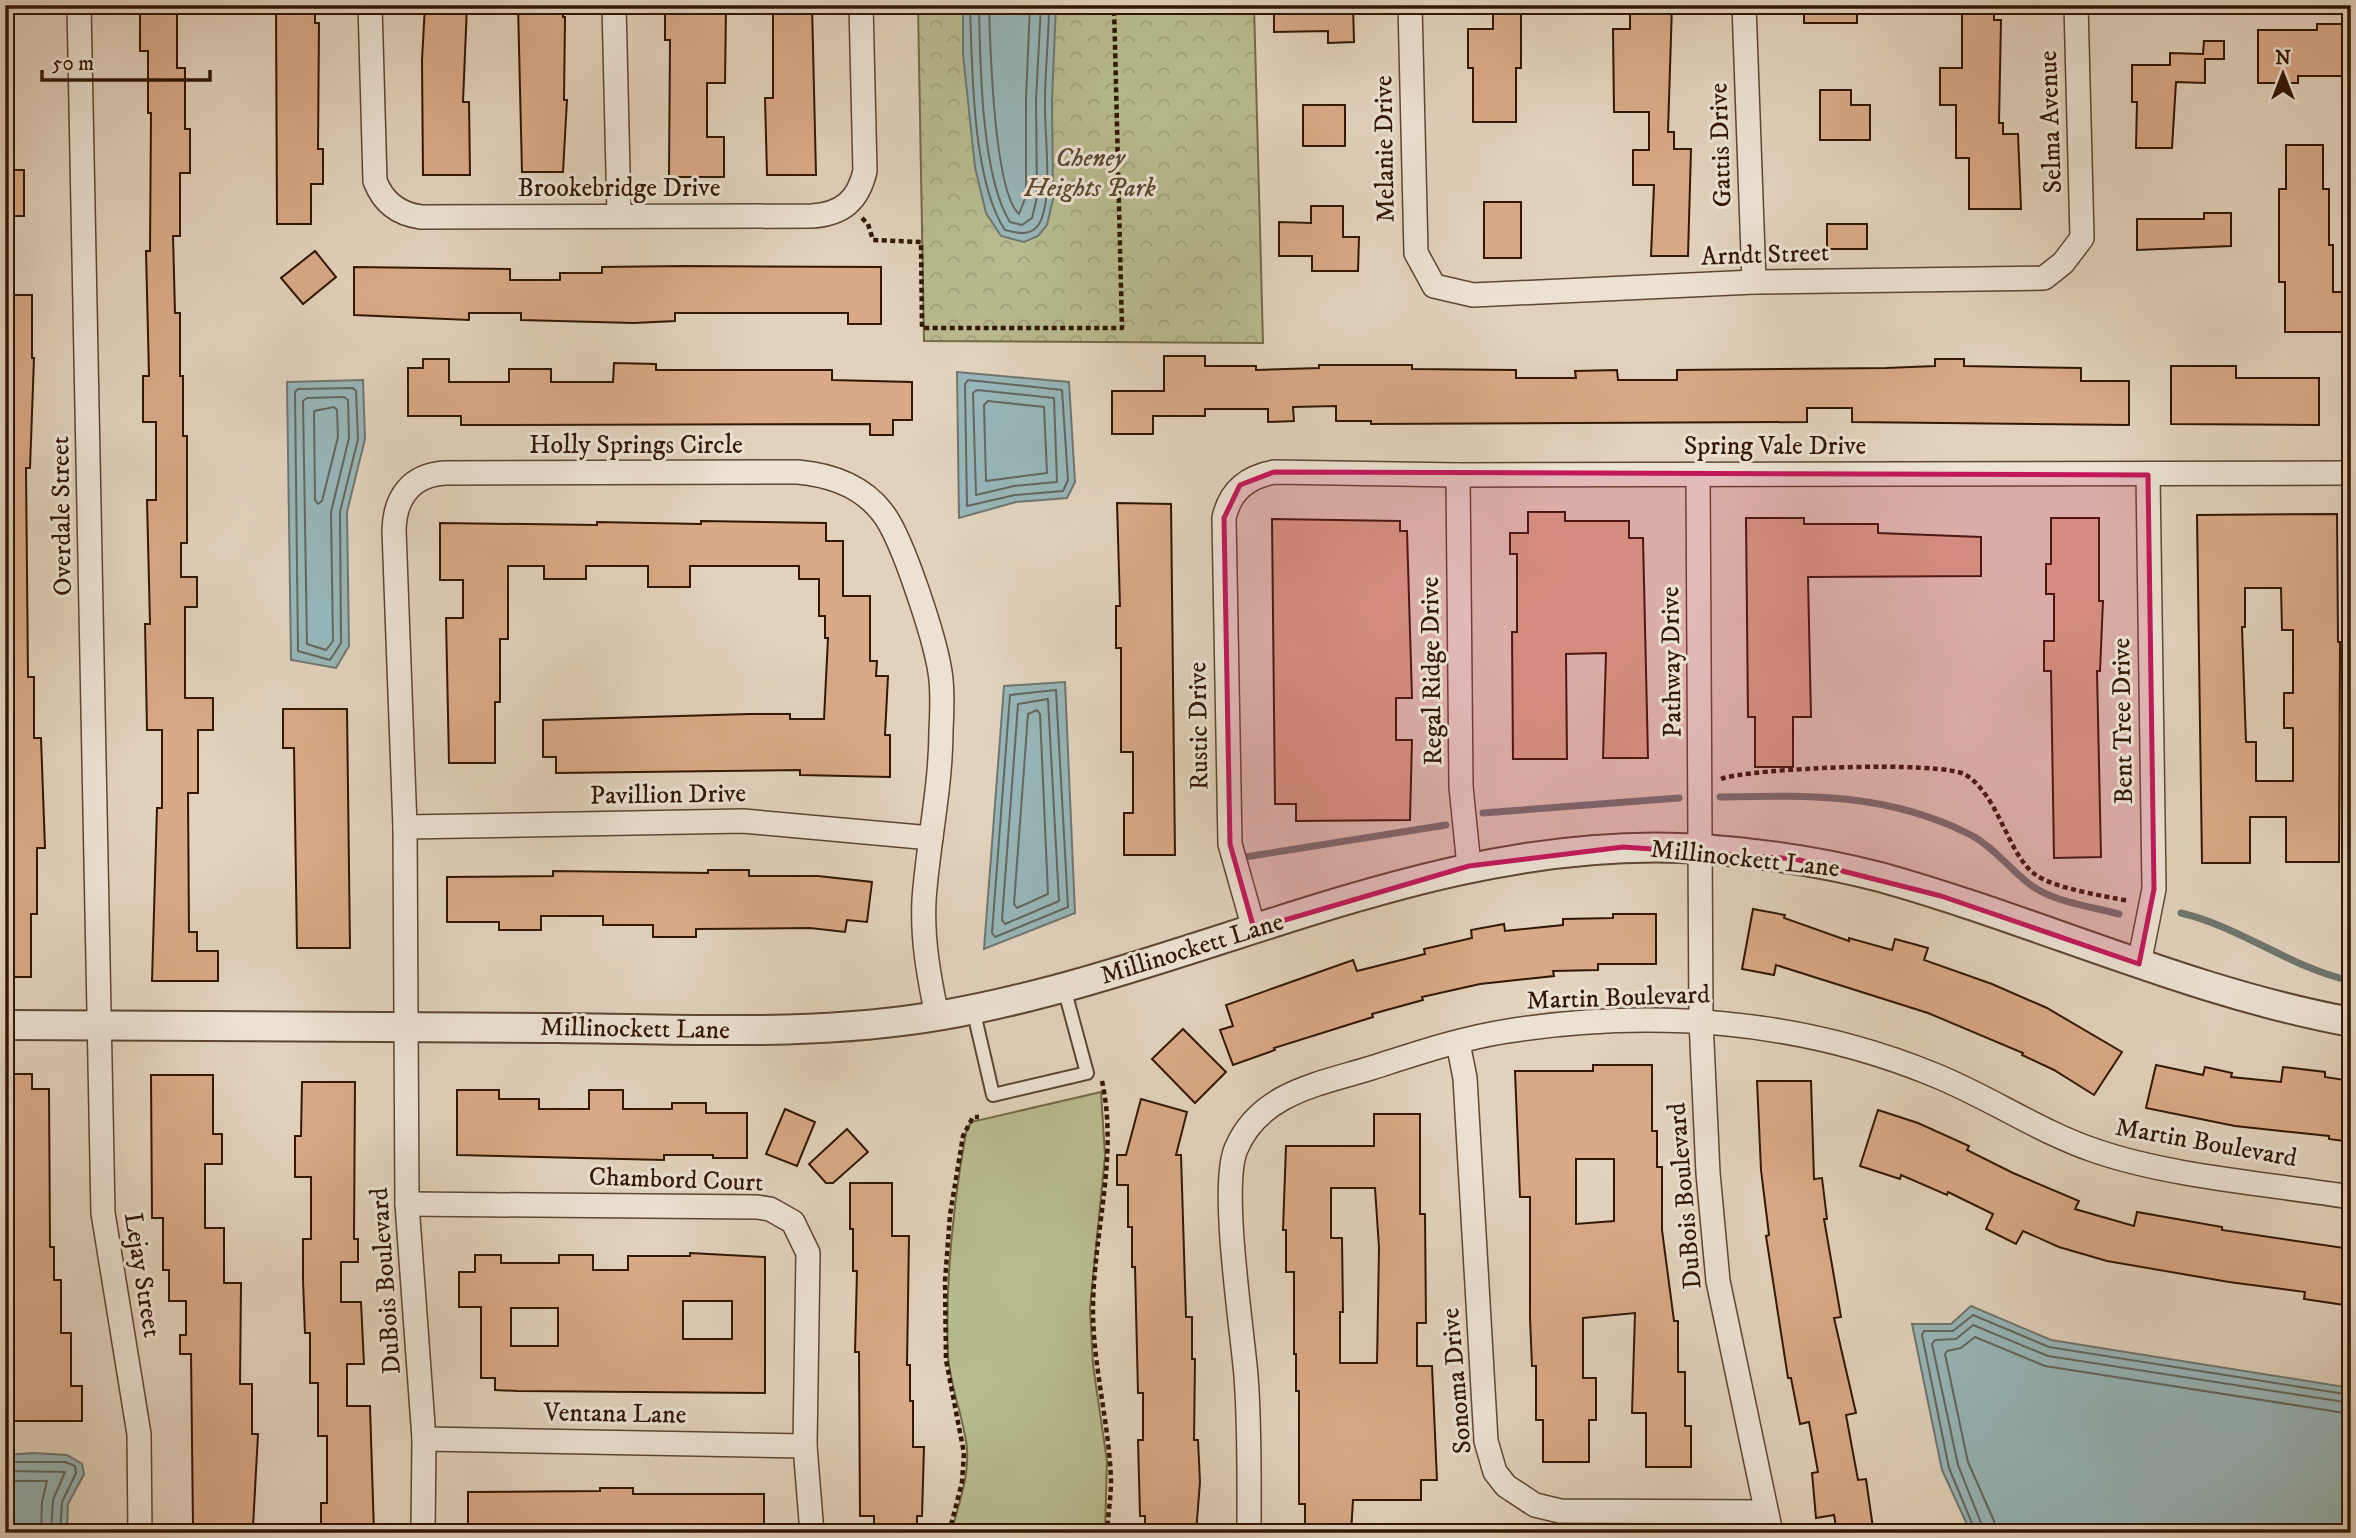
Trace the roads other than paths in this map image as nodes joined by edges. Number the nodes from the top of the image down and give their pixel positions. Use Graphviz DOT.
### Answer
graph roads {
  1 [pos="79,5"];
  2 [pos="370,5"];
  3 [pos="614,5"];
  4 [pos="861,5"];
  5 [pos="1410,5"];
  6 [pos="1744,5"];
  7 [pos="2076,5"];
  8 [pos="619,215"];
  9 [pos="2082,238"];
  10 [pos="1754,282"];
  11 [pos="1434,286"];
  12 [pos="2351,473"];
  13 [pos="1698,474"];
  14 [pos="1458,475"];
  15 [pos="2148,475"];
  16 [pos="1224,518"];
  17 [pos="405,828"];
  18 [pos="931,838"];
  19 [pos="1701,849"];
  20 [pos="1469,866"];
  21 [pos="1254,929"];
  22 [pos="2139,964"];
  23 [pos="1064,988"];
  24 [pos="972,1009"];
  25 [pos="937,1016"];
  26 [pos="1701,1021"];
  27 [pos="2351,1022"];
  28 [pos="5,1024"];
  29 [pos="100,1025"];
  30 [pos="407,1027"];
  31 [pos="1458,1043"];
  32 [pos="2351,1197"];
  33 [pos="407,1204"];
  34 [pos="424,1439"];
  35 [pos="805,1446"];
  36 [pos="1768,1522"];
  37 [pos="140,1533"];
  38 [pos="423,1533"];
  39 [pos="812,1533"];
  40 [pos="1249,1533"];
  1 -- 29 [label="street, Overdale Street"];
  2 -- 8 [label="street, Brookebridge Drive"];
  3 -- 8 [label="street"];
  4 -- 8 [label="street, Brookebridge Drive"];
  5 -- 11 [label="street, Melanie Drive"];
  6 -- 10 [label="street, Gattis Drive"];
  7 -- 9 [label="street, Selma Avenue"];
  9 -- 10 [label="street, Arndt Street"];
  10 -- 11 [label="street, Arndt Street"];
  12 -- 15 [label="street, Spring Vale Drive"];
  13 -- 14 [label="street, Spring Vale Drive"];
  13 -- 15 [label="street, Spring Vale Drive"];
  13 -- 19 [label="street, Pathway Drive"];
  14 -- 16 [label="street, Spring Vale Drive"];
  14 -- 20 [label="street, Regal Ridge Drive"];
  15 -- 22 [label="street, Bent Tree Drive"];
  16 -- 21 [label="street, Rustic Drive"];
  17 -- 18 [label="street, Pavillion Drive"];
  17 -- 18 [label="street, Holly Springs Circle"];
  17 -- 30 [label="street, Holly Springs Circle"];
  18 -- 25 [label="street, Holly Springs Circle"];
  19 -- 20 [label="street, Millinockett Lane"];
  19 -- 22 [label="street, Millinockett Lane"];
  19 -- 26 [label="street, DuBois Boulevard"];
  20 -- 21 [label="street, Millinockett Lane"];
  21 -- 23 [label="street, Millinockett Lane"];
  22 -- 27 [label="street, Millinockett Lane"];
  23 -- 24 [label="street, Millinockett Lane"];
  23 -- 24 [label="lane"];
  24 -- 25 [label="street, Millinockett Lane"];
  25 -- 30 [label="street, Millinockett Lane"];
  26 -- 31 [label="street, Martin Boulevard"];
  26 -- 32 [label="street, Martin Boulevard"];
  26 -- 36 [label="street, DuBois Boulevard"];
  28 -- 29 [label="street, Millinockett Lane"];
  29 -- 30 [label="street, Millinockett Lane"];
  29 -- 37 [label="street, Lejay Street"];
  30 -- 33 [label="street, DuBois Boulevard"];
  31 -- 36 [label="street, Sonoma Drive"];
  31 -- 40 [label="street, Martin Boulevard"];
  33 -- 34 [label="street, DuBois Boulevard"];
  33 -- 35 [label="street, Chambord Court"];
  34 -- 35 [label="street, Ventana Lane"];
  34 -- 38 [label="street, DuBois Boulevard"];
  35 -- 39 [label="street, Chambord Court"];
}
